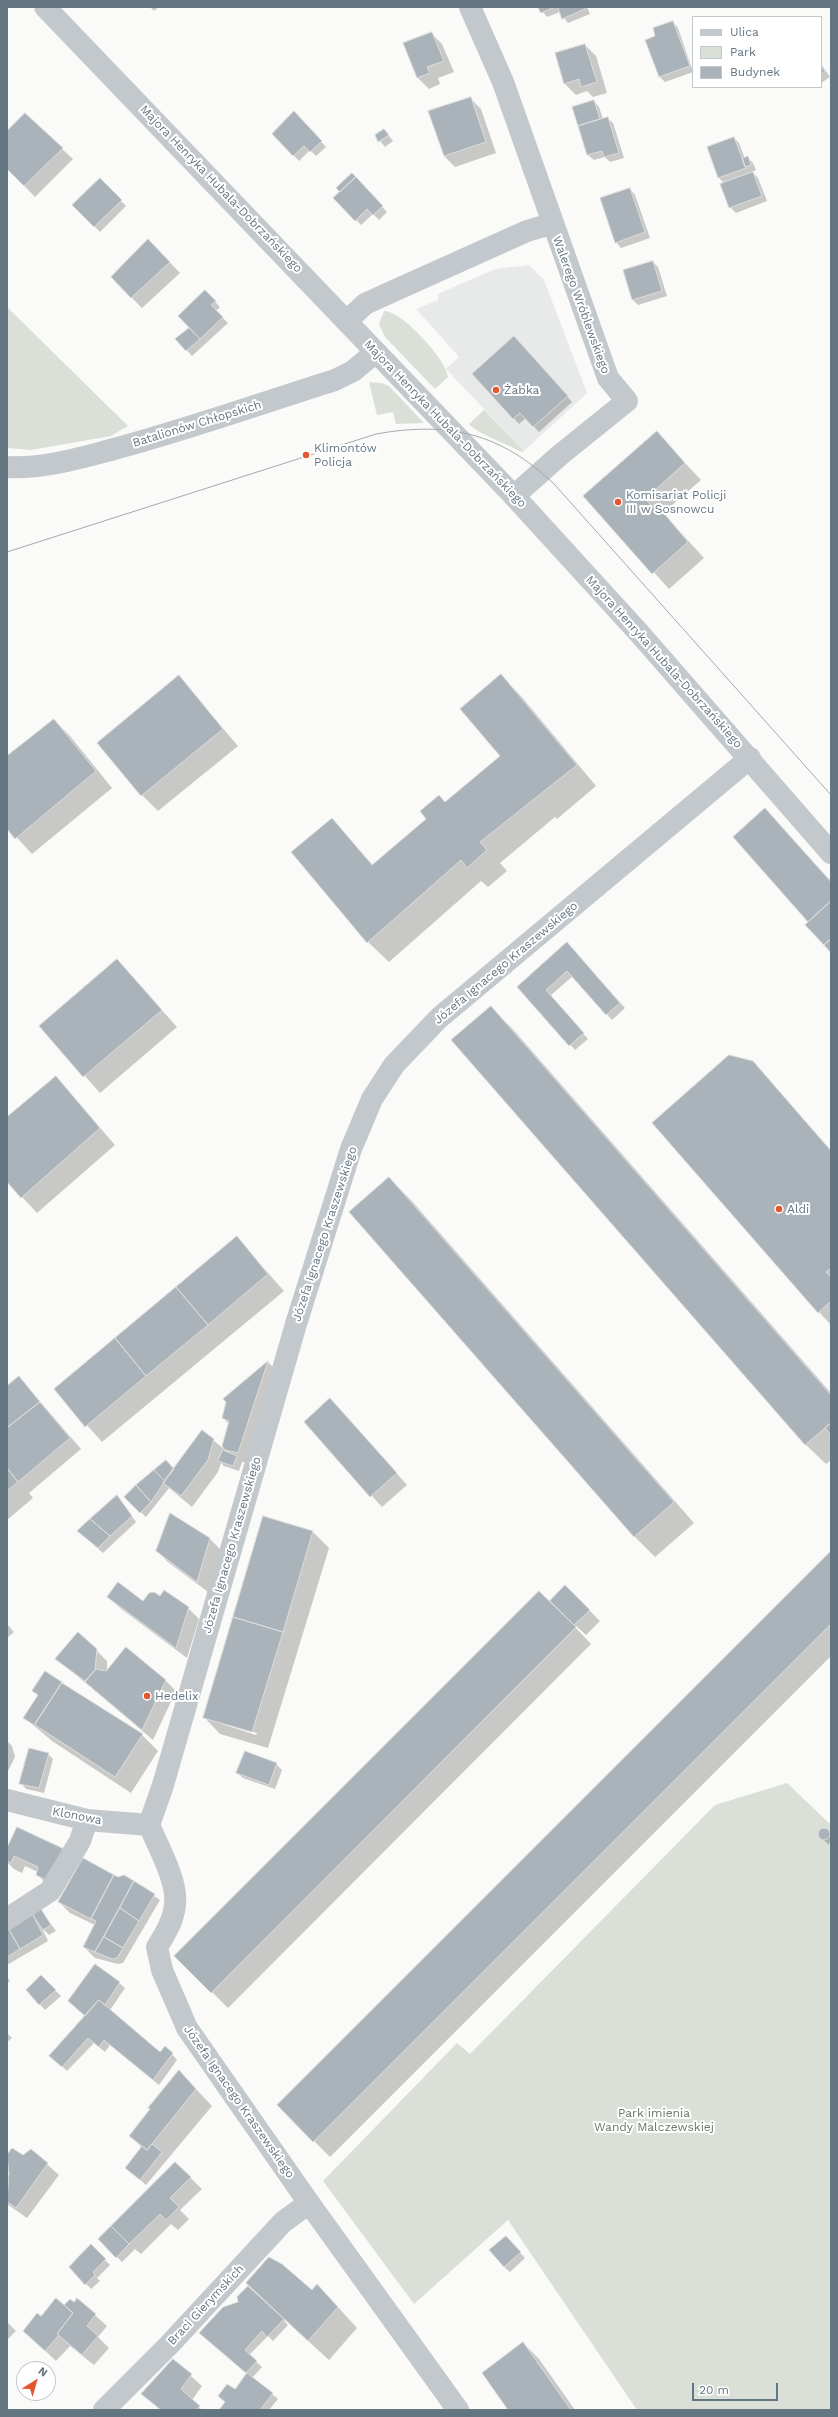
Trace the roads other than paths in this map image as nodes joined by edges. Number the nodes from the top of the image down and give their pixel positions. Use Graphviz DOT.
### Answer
graph roads {
  1 [pos="45,7"];
  2 [pos="470,7"];
  3 [pos="551,224"];
  4 [pos="347,321"];
  5 [pos="376,352"];
  6 [pos="7,467"];
  7 [pos="514,496"];
  8 [pos="750,758"];
  9 [pos="831,852"];
  10 [pos="7,1800"];
  11 [pos="87,1820"];
  12 [pos="149,1825"];
  13 [pos="7,1919"];
  14 [pos="309,2203"];
  15 [pos="104,2410"];
  16 [pos="458,2410"];
  1 -- 4 [label="street, Majora Henryka Hubala-Dobrzańskiego"];
  2 -- 3 [label="street, Walerego Wróblewskiego"];
  3 -- 4 [label="street, Walerego Wróblewskiego"];
  3 -- 7 [label="street, Walerego Wróblewskiego"];
  4 -- 5 [label="street, Majora Henryka Hubala-Dobrzańskiego"];
  5 -- 6 [label="street, Batalionów Chłopskich"];
  5 -- 7 [label="street, Majora Henryka Hubala-Dobrzańskiego"];
  7 -- 8 [label="street, Majora Henryka Hubala-Dobrzańskiego"];
  8 -- 9 [label="street, Majora Henryka Hubala-Dobrzańskiego"];
  8 -- 12 [label="street, Józefa Ignacego Kraszewskiego"];
  10 -- 11 [label="street, Klonowa"];
  11 -- 12 [label="street, Klonowa"];
  11 -- 13 [label="street"];
  12 -- 14 [label="street, Józefa Ignacego Kraszewskiego"];
  14 -- 15 [label="street, Braci Gierymskich"];
  14 -- 16 [label="street, Józefa Ignacego Kraszewskiego"];
}
